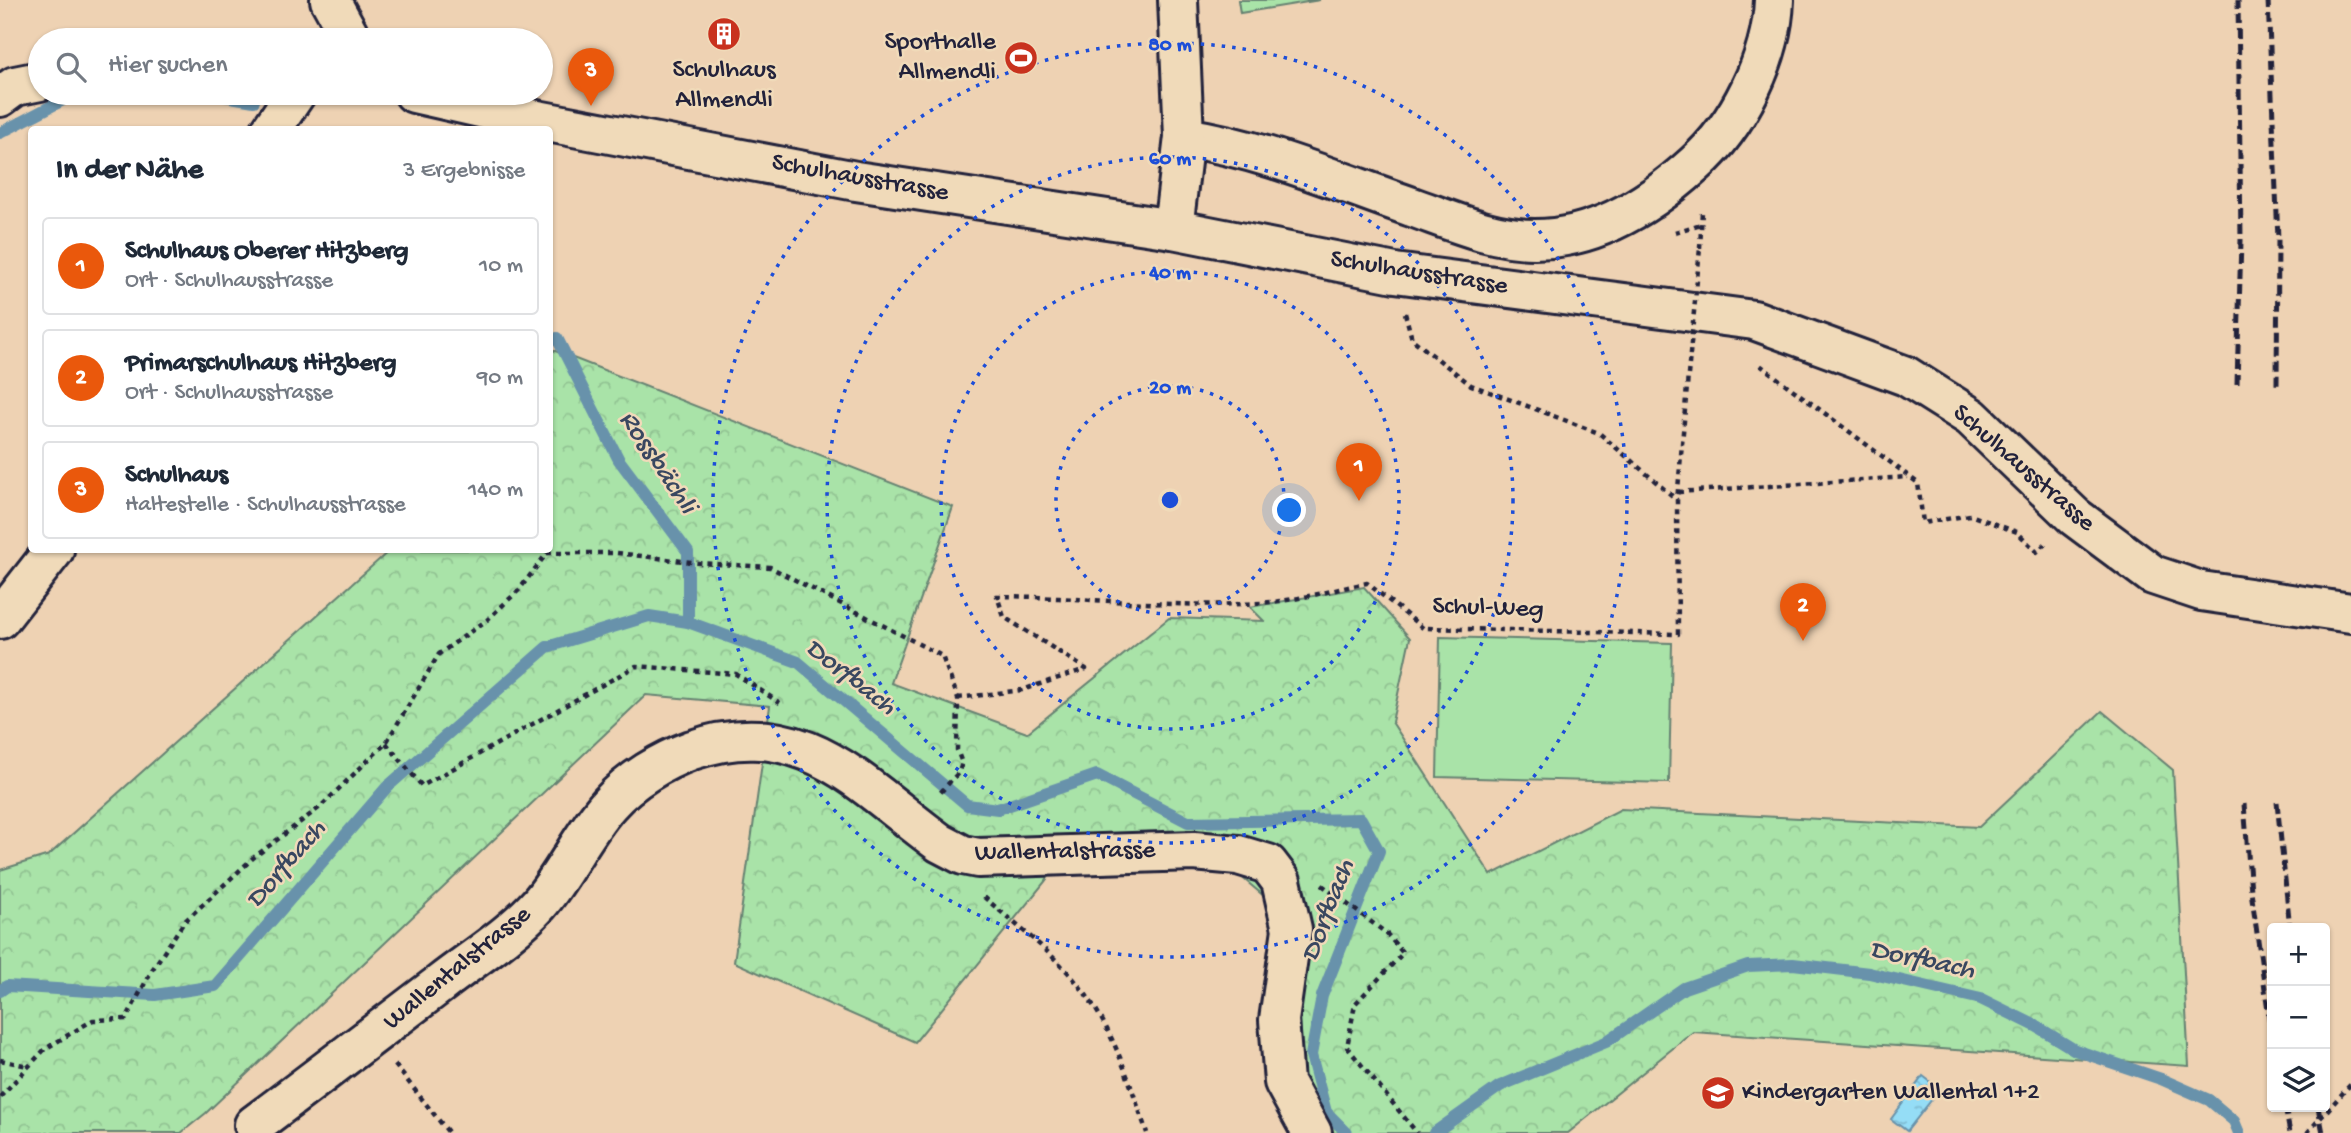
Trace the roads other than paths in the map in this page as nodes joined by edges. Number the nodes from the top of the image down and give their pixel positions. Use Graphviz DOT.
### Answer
graph roads {
  1 [pos="330,0"];
  2 [pos="1178,0"];
  3 [pos="1773,0"];
  4 [pos="344,28"];
  5 [pos="28,83"];
  6 [pos="0,97"];
  7 [pos="285,105"];
  8 [pos="467,105"];
  9 [pos="273,126"];
  10 [pos="1184,137"];
  11 [pos="1174,229"];
  12 [pos="52,553"];
  13 [pos="2351,614"];
  14 [pos="0,619"];
  15 [pos="254,1125"];
  16 [pos="1312,1133"];
  1 -- 4 [label="street"];
  2 -- 10 [label="street"];
  3 -- 10 [label="street"];
  5 -- 6 [label="street"];
  7 -- 9 [label="street"];
  8 -- 11 [label="street, Schulhausstrasse"];
  10 -- 11 [label="street"];
  11 -- 13 [label="street, Schulhausstrasse"];
  12 -- 14 [label="street"];
  15 -- 16 [label="street, Wallentalstrasse"];
}
